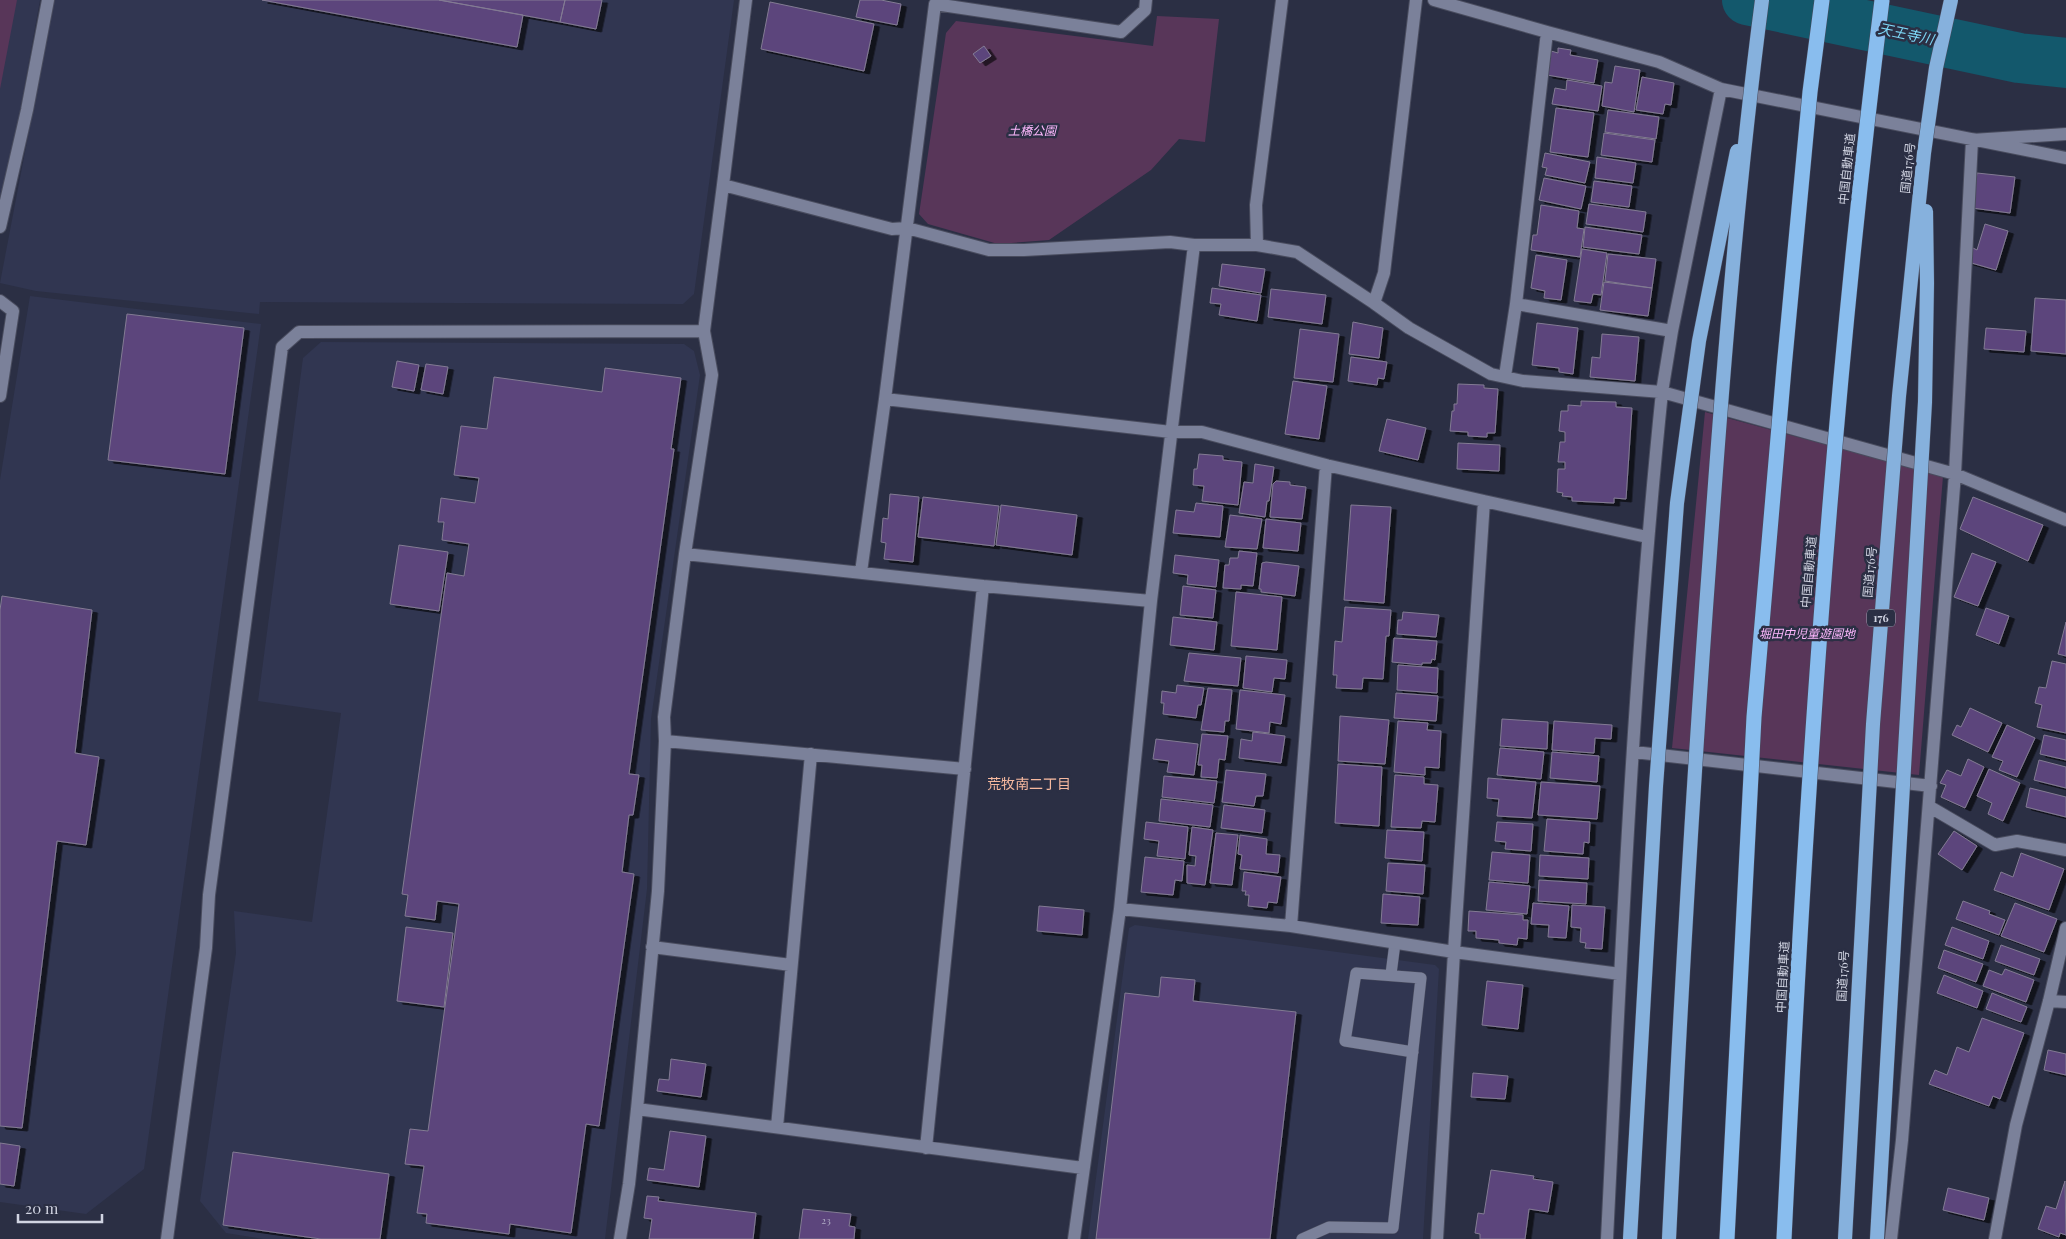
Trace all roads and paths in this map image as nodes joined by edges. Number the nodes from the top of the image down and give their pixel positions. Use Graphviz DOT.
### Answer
graph roads {
  1 [pos="48,0"];
  2 [pos="746,0"];
  3 [pos="1146,0"];
  4 [pos="1282,0"];
  5 [pos="1416,0"];
  6 [pos="1434,0"];
  7 [pos="1762,0"];
  8 [pos="1822,0"];
  9 [pos="1882,0"];
  10 [pos="1951,0"];
  11 [pos="935,2"];
  12 [pos="1547,32"];
  13 [pos="1752,77"];
  14 [pos="1720,89"];
  15 [pos="2066,134"];
  16 [pos="1972,140"];
  17 [pos="1924,153"];
  18 [pos="2066,158"];
  19 [pos="723,185"];
  20 [pos="0,227"];
  21 [pos="907,228"];
  22 [pos="1194,245"];
  23 [pos="1257,245"];
  24 [pos="0,301"];
  25 [pos="1374,303"];
  26 [pos="1516,304"];
  27 [pos="704,331"];
  28 [pos="1672,331"];
  29 [pos="1505,376"];
  30 [pos="1662,392"];
  31 [pos="0,396"];
  32 [pos="885,399"];
  33 [pos="1171,432"];
  34 [pos="1326,465"];
  35 [pos="1955,474"];
  36 [pos="1484,501"];
  37 [pos="2066,520"];
  38 [pos="1647,537"];
  39 [pos="685,554"];
  40 [pos="861,572"];
  41 [pos="983,586"];
  42 [pos="1151,602"];
  43 [pos="665,741"];
  44 [pos="1634,752"];
  45 [pos="811,754"];
  46 [pos="965,768"];
  47 [pos="1931,786"];
  48 [pos="1930,807"];
  49 [pos="2066,850"];
  50 [pos="1120,908"];
  51 [pos="1291,926"];
  52 [pos="2066,928"];
  53 [pos="1395,943"];
  54 [pos="652,947"];
  55 [pos="1454,952"];
  56 [pos="790,965"];
  57 [pos="1391,974"];
  58 [pos="1620,974"];
  59 [pos="2049,1001"];
  60 [pos="2066,1002"];
  61 [pos="1413,1052"];
  62 [pos="637,1109"];
  63 [pos="777,1127"];
  64 [pos="926,1148"];
  65 [pos="1084,1168"];
  66 [pos="168,1239"];
  67 [pos="620,1239"];
  68 [pos="1074,1239"];
  69 [pos="1302,1239"];
  70 [pos="1437,1239"];
  71 [pos="1607,1239"];
  72 [pos="1630,1239"];
  73 [pos="1669,1239"];
  74 [pos="1727,1239"];
  75 [pos="1784,1239"];
  76 [pos="1845,1239"];
  77 [pos="1877,1239"];
  78 [pos="1891,1239"];
  79 [pos="1995,1239"];
  1 -- 20 [label="street"];
  2 -- 19 [label="street"];
  3 -- 11 [label="street"];
  4 -- 23 [label="street"];
  5 -- 25 [label="street"];
  6 -- 12 [label="street"];
  7 -- 13 [label="highway, bridge"];
  8 -- 74 [label="highway, bridge"];
  9 -- 75 [label="highway, 中国自動車道, bridge"];
  10 -- 17 [label="highway, 国道176号 / 176, bridge"];
  11 -- 21 [label="street"];
  12 -- 14 [label="street"];
  12 -- 26 [label="street"];
  13 -- 72 [label="highway, bridge"];
  13 -- 73 [label="highway, bridge"];
  14 -- 16 [label="street"];
  14 -- 28 [label="street"];
  15 -- 16 [label="street"];
  16 -- 18 [label="street"];
  16 -- 35 [label="street"];
  17 -- 76 [label="highway, 国道176号 / 176, bridge"];
  17 -- 77 [label="highway, bridge"];
  19 -- 21 [label="street"];
  19 -- 27 [label="street"];
  21 -- 22 [label="street"];
  21 -- 32 [label="street"];
  22 -- 23 [label="street"];
  22 -- 33 [label="street"];
  23 -- 25 [label="street"];
  24 -- 31 [label="street"];
  25 -- 29 [label="street"];
  26 -- 28 [label="street"];
  26 -- 29 [label="street"];
  27 -- 39 [label="street"];
  27 -- 66 [label="street"];
  28 -- 30 [label="street"];
  29 -- 30 [label="street"];
  30 -- 35 [label="street"];
  30 -- 38 [label="street"];
  32 -- 33 [label="street"];
  32 -- 40 [label="street"];
  33 -- 34 [label="street"];
  33 -- 42 [label="street"];
  34 -- 36 [label="street"];
  34 -- 51 [label="street"];
  35 -- 37 [label="street"];
  35 -- 47 [label="street"];
  36 -- 38 [label="street"];
  36 -- 55 [label="street"];
  38 -- 44 [label="street"];
  39 -- 40 [label="street"];
  39 -- 43 [label="street"];
  40 -- 41 [label="street"];
  41 -- 42 [label="street"];
  41 -- 46 [label="street"];
  42 -- 50 [label="street"];
  43 -- 45 [label="street"];
  43 -- 54 [label="street"];
  44 -- 47 [label="street"];
  44 -- 58 [label="street"];
  45 -- 46 [label="street"];
  45 -- 56 [label="street"];
  46 -- 64 [label="street"];
  47 -- 48 [label="street"];
  48 -- 49 [label="street"];
  48 -- 78 [label="street"];
  50 -- 51 [label="street"];
  50 -- 65 [label="street"];
  51 -- 53 [label="street"];
  52 -- 59 [label="street"];
  53 -- 55 [label="street"];
  53 -- 57 [label="lane"];
  54 -- 56 [label="street"];
  54 -- 62 [label="street"];
  55 -- 58 [label="street"];
  55 -- 70 [label="street"];
  56 -- 63 [label="street"];
  57 -- 61 [label="lane"];
  57 -- 61 [label="lane"];
  58 -- 71 [label="street"];
  59 -- 60 [label="street"];
  59 -- 79 [label="street"];
  61 -- 69 [label="lane"];
  62 -- 63 [label="street"];
  62 -- 67 [label="street"];
  63 -- 64 [label="street"];
  64 -- 65 [label="street"];
  65 -- 68 [label="street"];
}
